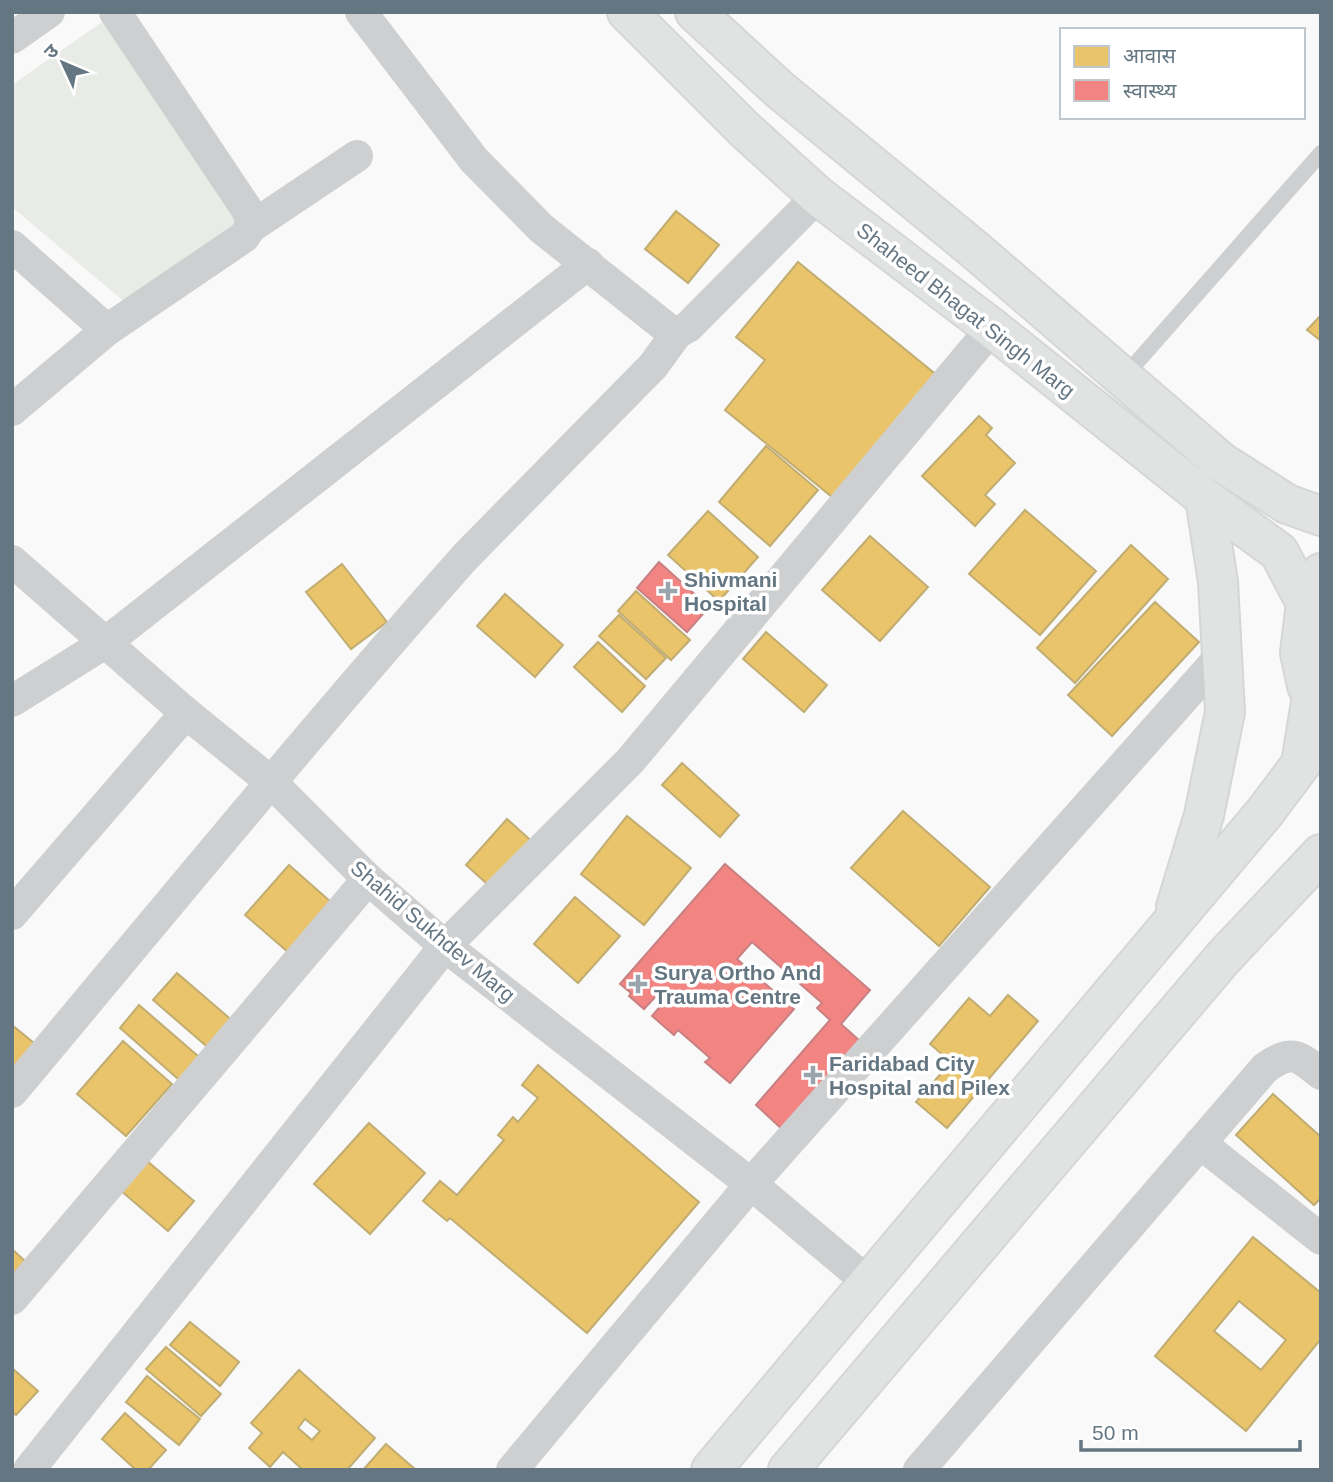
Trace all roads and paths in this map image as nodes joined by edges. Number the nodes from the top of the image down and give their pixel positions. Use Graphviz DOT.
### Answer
graph roads {
  1 [pos="49,12"];
  2 [pos="115,12"];
  3 [pos="361,12"];
  4 [pos="627,12"];
  5 [pos="695,12"];
  6 [pos="12,38"];
  7 [pos="1321,153"];
  8 [pos="357,156"];
  9 [pos="818,196"];
  10 [pos="251,228"];
  11 [pos="12,246"];
  12 [pos="588,264"];
  13 [pos="992,328"];
  14 [pos="107,330"];
  15 [pos="677,333"];
  16 [pos="1123,378"];
  17 [pos="12,410"];
  18 [pos="1205,498"];
  19 [pos="1321,516"];
  20 [pos="12,561"];
  21 [pos="1313,588"];
  22 [pos="105,643"];
  23 [pos="1222,654"];
  24 [pos="12,701"];
  25 [pos="1316,702"];
  26 [pos="186,713"];
  27 [pos="271,782"];
  28 [pos="1321,854"];
  29 [pos="368,879"];
  30 [pos="12,914"];
  31 [pos="1172,922"];
  32 [pos="445,946"];
  33 [pos="1321,1074"];
  34 [pos="12,1093"];
  35 [pos="1200,1143"];
  36 [pos="751,1184"];
  37 [pos="1321,1239"];
  38 [pos="869,1283"];
  39 [pos="12,1299"];
  40 [pos="29,1470"];
  41 [pos="512,1470"];
  42 [pos="712,1470"];
  43 [pos="788,1470"];
  44 [pos="919,1470"];
  1 -- 6 [label="street"];
  2 -- 10 [label="street"];
  3 -- 12 [label="street"];
  4 -- 9 [label="street, Shaheed Bhagat Singh Marg"];
  5 -- 16 [label="street"];
  7 -- 16 [label="lane"];
  8 -- 10 [label="street"];
  9 -- 13 [label="street, Shaheed Bhagat Singh Marg"];
  9 -- 15 [label="street"];
  10 -- 14 [label="street"];
  11 -- 14 [label="street"];
  12 -- 15 [label="street"];
  12 -- 22 [label="street"];
  13 -- 18 [label="street, Shaheed Bhagat Singh Marg"];
  13 -- 32 [label="street"];
  14 -- 17 [label="street"];
  15 -- 27 [label="street"];
  16 -- 19 [label="street"];
  18 -- 21 [label="street, Shaheed Bhagat Singh Marg"];
  18 -- 23 [label="street"];
  20 -- 22 [label="street, Shahid Sukhdev Marg"];
  21 -- 25 [label="street"];
  22 -- 24 [label="street"];
  22 -- 26 [label="street, Shahid Sukhdev Marg"];
  23 -- 31 [label="street"];
  23 -- 36 [label="street"];
  25 -- 31 [label="street"];
  26 -- 27 [label="street, Shahid Sukhdev Marg"];
  26 -- 30 [label="street"];
  27 -- 29 [label="street, Shahid Sukhdev Marg"];
  27 -- 34 [label="street"];
  28 -- 43 [label="street"];
  29 -- 32 [label="street, Shahid Sukhdev Marg"];
  29 -- 39 [label="street"];
  31 -- 38 [label="street"];
  32 -- 36 [label="street, Shahid Sukhdev Marg"];
  32 -- 40 [label="street"];
  33 -- 35 [label="street"];
  35 -- 37 [label="street"];
  35 -- 44 [label="street"];
  36 -- 38 [label="street, Shahid Sukhdev Marg"];
  36 -- 41 [label="street"];
  38 -- 42 [label="street"];
}
